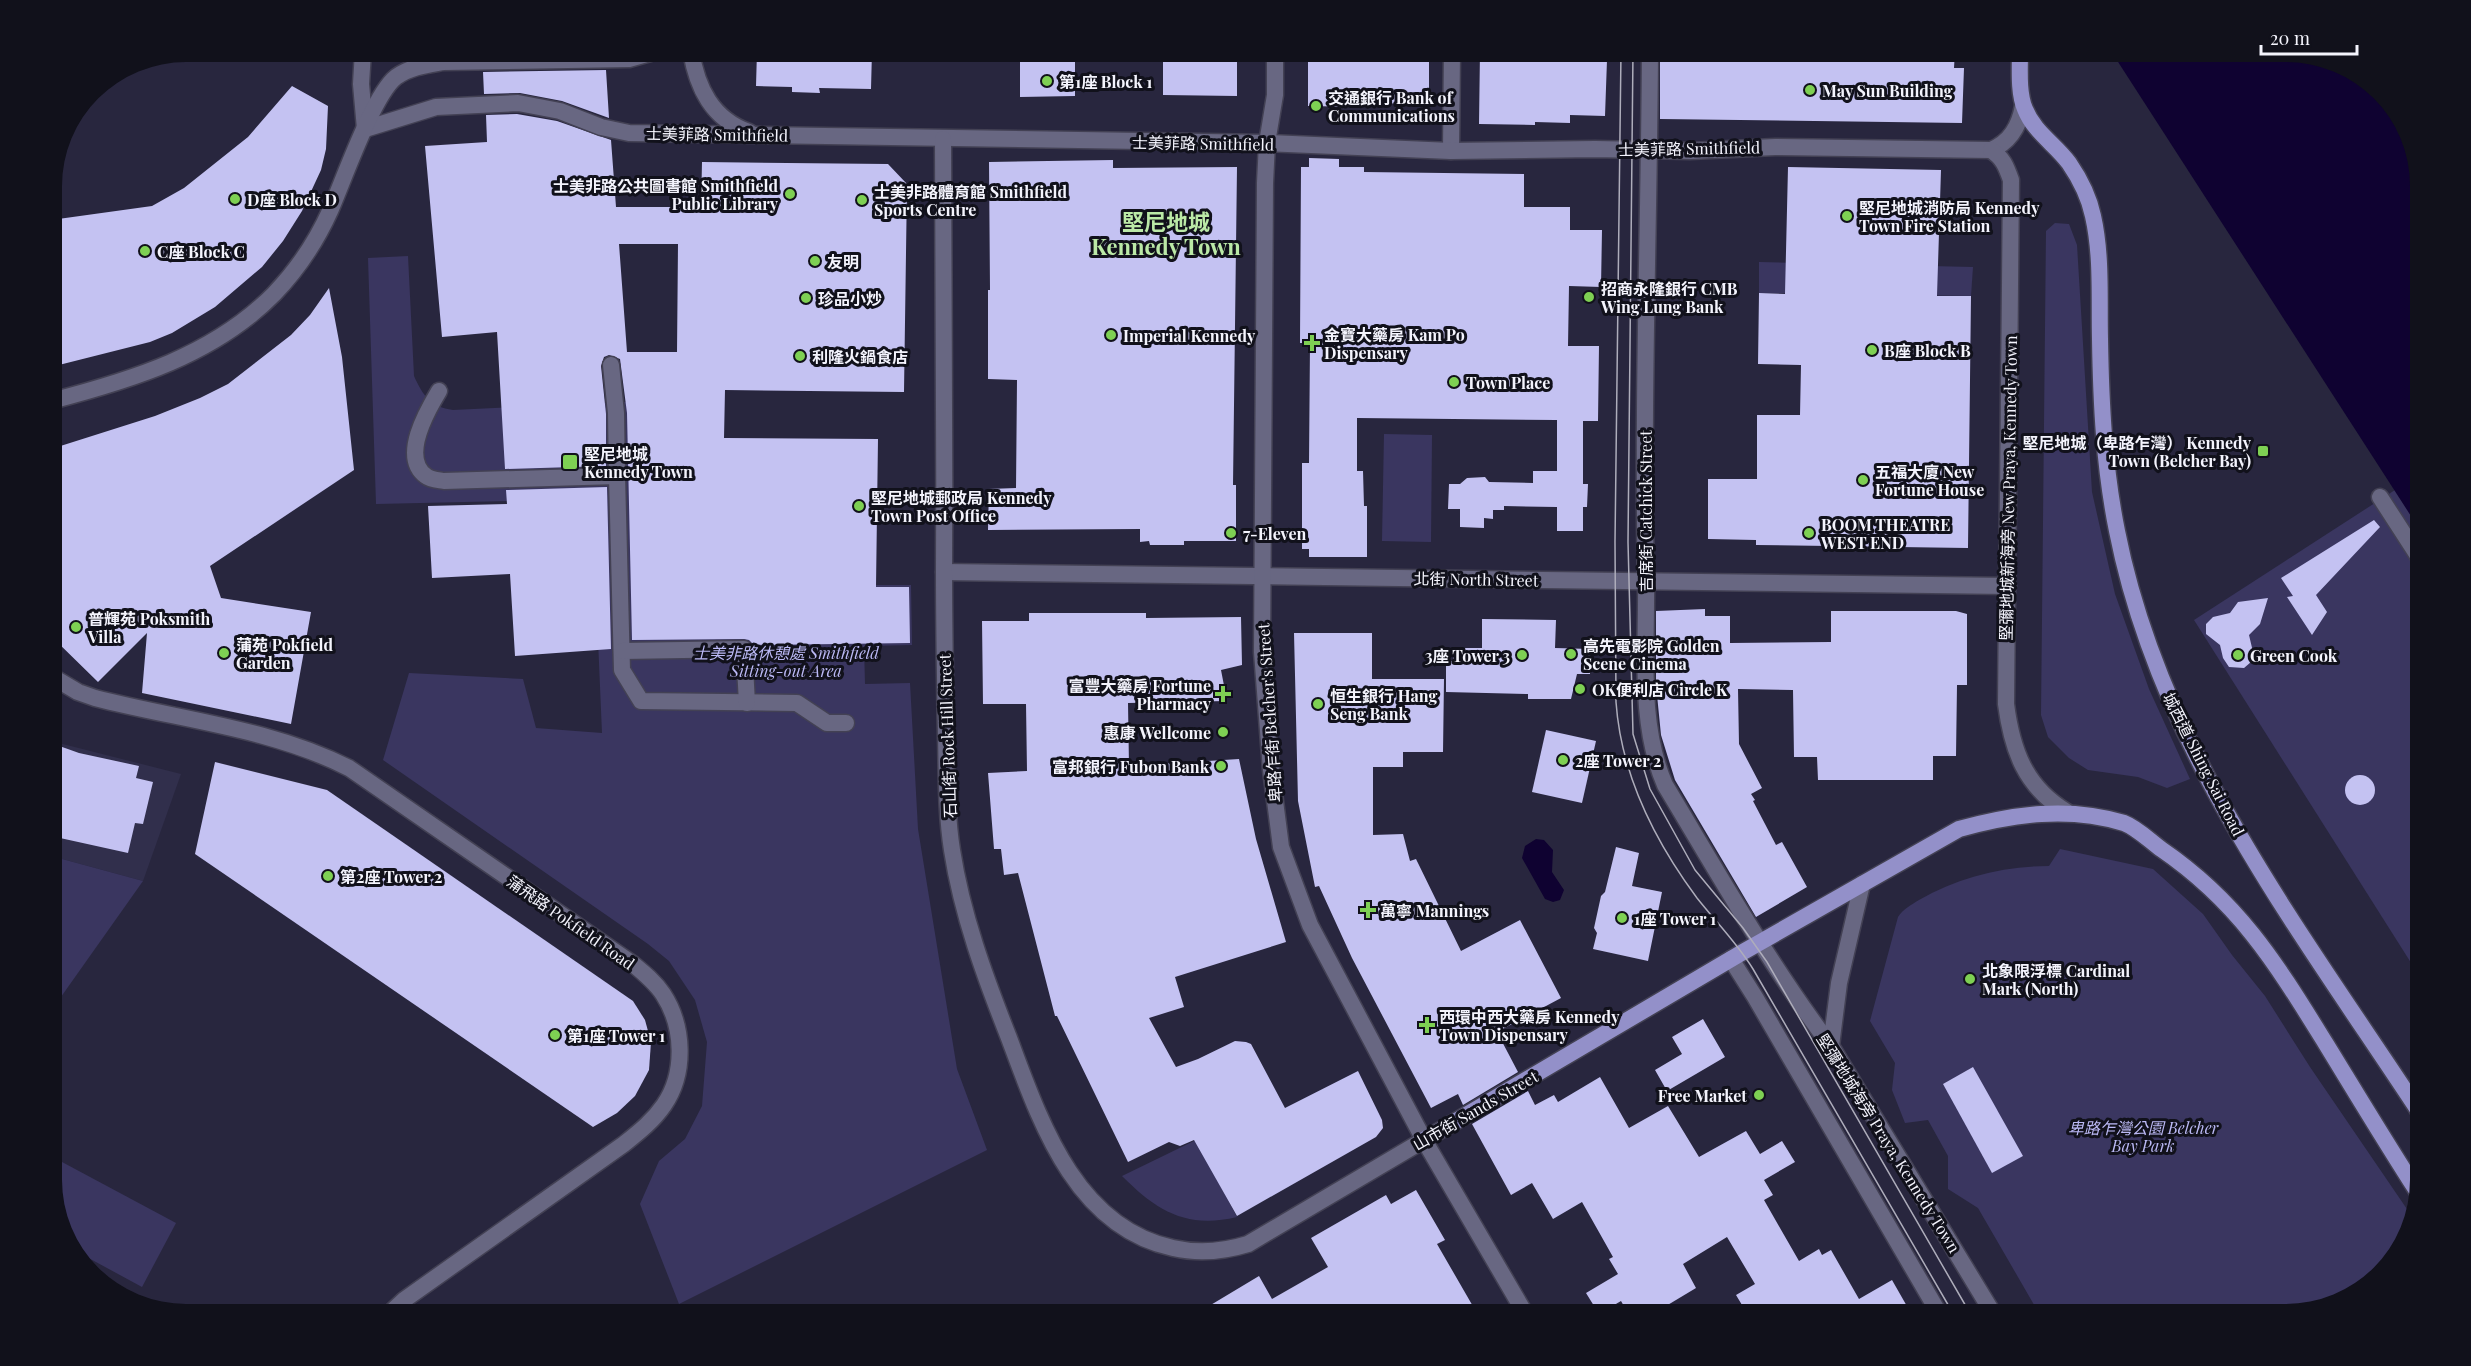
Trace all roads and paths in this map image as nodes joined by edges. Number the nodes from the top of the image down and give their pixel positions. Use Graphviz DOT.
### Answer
graph roads {
  1 [pos="362,62"];
  2 [pos="456,62"];
  3 [pos="693,62"];
  4 [pos="1275,62"];
  5 [pos="1452,62"];
  6 [pos="1650,62"];
  7 [pos="2021,62"];
  8 [pos="2024,106"];
  9 [pos="365,129"];
  10 [pos="756,134"];
  11 [pos="943,139"];
  12 [pos="1267,143"];
  13 [pos="1650,149"];
  14 [pos="1991,150"];
  15 [pos="1451,151"];
  16 [pos="610,365"];
  17 [pos="439,391"];
  18 [pos="62,398"];
  19 [pos="617,476"];
  20 [pos="2380,497"];
  21 [pos="2409,543"];
  22 [pos="944,572"];
  23 [pos="1263,576"];
  24 [pos="1646,580"];
  25 [pos="2008,586"];
  26 [pos="622,651"];
  27 [pos="62,683"];
  28 [pos="747,703"];
  29 [pos="846,723"];
  30 [pos="2067,812"];
  31 [pos="1862,884"];
  32 [pos="1761,942"];
  33 [pos="1731,959"];
  34 [pos="1831,1046"];
  35 [pos="2410,1098"];
  36 [pos="1424,1140"];
  37 [pos="2410,1180"];
  38 [pos="1180,1250"];
  39 [pos="400,1304"];
  40 [pos="1520,1304"];
  41 [pos="1934,1304"];
  42 [pos="1987,1304"];
  1 -- 9 [label="main road"];
  2 -- 9 [label="main road"];
  3 -- 10 [label="main road"];
  4 -- 12 [label="main road, 卑路乍街 Belcher's Street"];
  5 -- 15 [label="main road"];
  6 -- 13 [label="main road, 吉席街 Catchick Street"];
  7 -- 8 [label="main road"];
  8 -- 14 [label="main road"];
  8 -- 35 [label="main road, 城西道 Shing Sai Road"];
  9 -- 10 [label="main road, 士美菲路 Smithfield"];
  9 -- 18 [label="main road"];
  10 -- 11 [label="main road, 士美菲路 Smithfield"];
  11 -- 12 [label="main road, 士美菲路 Smithfield"];
  11 -- 22 [label="main road, 石山街 Rock Hill Street"];
  12 -- 15 [label="main road, 士美菲路 Smithfield"];
  12 -- 23 [label="main road, 卑路乍街 Belcher's Street"];
  13 -- 14 [label="main road, 士美菲路 Smithfield"];
  13 -- 15 [label="main road, 士美菲路 Smithfield"];
  13 -- 24 [label="main road, 吉席街 Catchick Street"];
  14 -- 25 [label="main road, 堅彌地城新海旁 New Praya, Kennedy Town"];
  16 -- 19 [label="main road"];
  17 -- 19 [label="main road"];
  19 -- 26 [label="main road"];
  20 -- 21 [label="main road"];
  22 -- 23 [label="main road, 北街 North Street"];
  22 -- 38 [label="main road, 石山街 Rock Hill Street"];
  23 -- 24 [label="main road, 北街 North Street"];
  23 -- 36 [label="main road, 卑路乍街 Belcher's Street"];
  24 -- 25 [label="main road, 北街 North Street"];
  24 -- 32 [label="main road, 吉席街 Catchick Street"];
  25 -- 30 [label="main road, 堅彌地城新海旁 New Praya, Kennedy Town"];
  26 -- 28 [label="main road"];
  26 -- 28 [label="main road"];
  27 -- 39 [label="main road, 蒲飛路 Pokfield Road"];
  28 -- 29 [label="main road"];
  30 -- 31 [label="main road"];
  30 -- 37 [label="main road"];
  31 -- 32 [label="main road"];
  31 -- 34 [label="main road"];
  32 -- 33 [label="main road, 山市街 Sands Street"];
  32 -- 34 [label="main road, 堅彌地城海旁 Praya, Kennedy Town"];
  33 -- 36 [label="main road, 山市街 Sands Street"];
  33 -- 41 [label="main road"];
  34 -- 42 [label="main road, 堅彌地城海旁 Praya, Kennedy Town"];
  36 -- 38 [label="main road, 山市街 Sands Street"];
  36 -- 40 [label="main road, 卑路乍街 Belcher's Street"];
}
